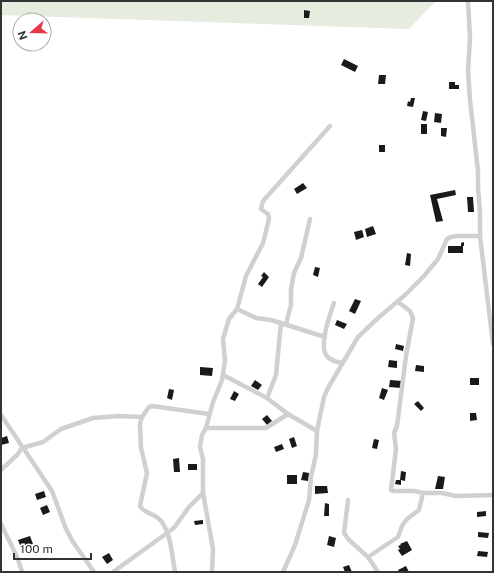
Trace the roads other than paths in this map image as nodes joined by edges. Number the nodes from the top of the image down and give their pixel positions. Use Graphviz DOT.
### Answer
graph roads {
  1 [pos="468,1"];
  2 [pos="330,126"];
  3 [pos="310,219"];
  4 [pos="480,236"];
  5 [pos="398,302"];
  6 [pos="334,303"];
  7 [pos="237,309"];
  8 [pos="283,324"];
  9 [pos="325,337"];
  10 [pos="493,344"];
  11 [pos="342,364"];
  12 [pos="223,374"];
  13 [pos="267,398"];
  14 [pos="209,414"];
  15 [pos="288,414"];
  16 [pos="1,416"];
  17 [pos="142,417"];
  18 [pos="206,428"];
  19 [pos="317,431"];
  20 [pos="22,448"];
  21 [pos="1,470"];
  22 [pos="203,493"];
  23 [pos="423,493"];
  24 [pos="493,495"];
  25 [pos="348,500"];
  26 [pos="1,524"];
  27 [pos="168,533"];
  28 [pos="368,557"];
  29 [pos="22,572"];
  30 [pos="94,572"];
  31 [pos="113,572"];
  32 [pos="175,572"];
  33 [pos="212,572"];
  34 [pos="283,572"];
  35 [pos="378,572"];
  1 -- 4 [label="street"];
  2 -- 7 [label="street"];
  3 -- 8 [label="street"];
  4 -- 5 [label="street"];
  4 -- 10 [label="street"];
  5 -- 11 [label="street"];
  5 -- 23 [label="street"];
  6 -- 9 [label="street"];
  7 -- 8 [label="street"];
  7 -- 12 [label="street"];
  8 -- 9 [label="street"];
  8 -- 13 [label="street"];
  9 -- 11 [label="street"];
  11 -- 19 [label="street"];
  12 -- 13 [label="street"];
  12 -- 14 [label="street"];
  13 -- 15 [label="street"];
  14 -- 17 [label="street"];
  14 -- 18 [label="street"];
  15 -- 18 [label="street"];
  15 -- 19 [label="street"];
  16 -- 20 [label="street"];
  17 -- 20 [label="street"];
  17 -- 27 [label="street"];
  18 -- 22 [label="street"];
  19 -- 34 [label="street"];
  20 -- 21 [label="street"];
  20 -- 30 [label="street"];
  22 -- 27 [label="street"];
  22 -- 33 [label="street"];
  23 -- 24 [label="street"];
  23 -- 28 [label="street"];
  25 -- 28 [label="street"];
  26 -- 29 [label="street"];
  27 -- 31 [label="street"];
  27 -- 32 [label="street"];
  28 -- 35 [label="street"];
}
